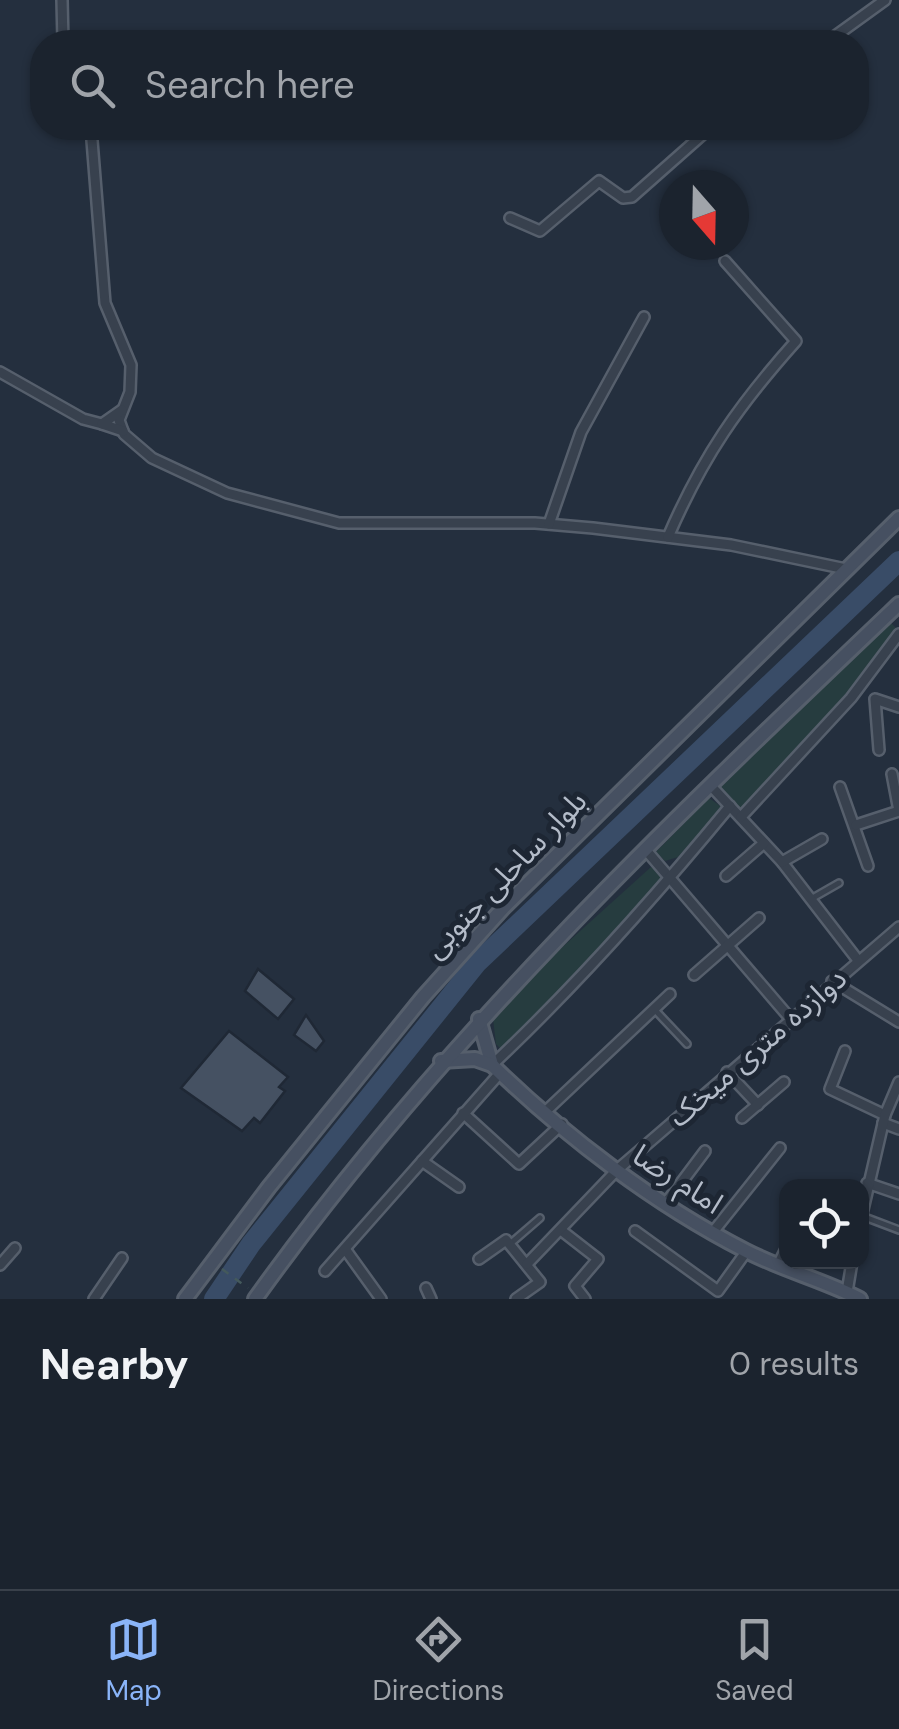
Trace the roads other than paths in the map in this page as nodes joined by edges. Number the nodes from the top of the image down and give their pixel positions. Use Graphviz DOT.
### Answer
graph roads {
  1 [pos="62,0"];
  2 [pos="885,0"];
  3 [pos="63,30"];
  4 [pos="843,30"];
  5 [pos="92,140"];
  6 [pos="696,140"];
  7 [pos="510,218"];
  8 [pos="725,260"];
  9 [pos="644,317"];
  10 [pos="0,372"];
  11 [pos="124,408"];
  12 [pos="102,424"];
  13 [pos="122,431"];
  14 [pos="899,518"];
  15 [pos="549,524"];
  16 [pos="668,538"];
  17 [pos="846,569"];
  18 [pos="899,604"];
  19 [pos="893,615"];
  20 [pos="899,634"];
  21 [pos="899,706"];
  22 [pos="879,750"];
  23 [pos="892,774"];
  24 [pos="711,786"];
  25 [pos="840,787"];
  26 [pos="730,806"];
  27 [pos="741,817"];
  28 [pos="856,825"];
  29 [pos="822,839"];
  30 [pos="764,843"];
  31 [pos="645,848"];
  32 [pos="782,862"];
  33 [pos="868,866"];
  34 [pos="671,876"];
  35 [pos="726,876"];
  36 [pos="839,883"];
  37 [pos="811,899"];
  38 [pos="759,918"];
  39 [pos="899,927"];
  40 [pos="728,944"];
  41 [pos="857,959"];
  42 [pos="694,975"];
  43 [pos="832,981"];
  44 [pos="670,994"];
  45 [pos="654,1009"];
  46 [pos="790,1017"];
  47 [pos="479,1020"];
  48 [pos="899,1022"];
  49 [pos="687,1044"];
  50 [pos="845,1051"];
  51 [pos="441,1061"];
  52 [pos="496,1069"];
  53 [pos="726,1072"];
  54 [pos="784,1082"];
  55 [pos="899,1082"];
  56 [pos="758,1105"];
  57 [pos="546,1111"];
  58 [pos="463,1113"];
  59 [pos="742,1118"];
  60 [pos="884,1119"];
  61 [pos="562,1124"];
  62 [pos="899,1129"];
  63 [pos="780,1148"];
  64 [pos="705,1151"];
  65 [pos="422,1161"];
  66 [pos="617,1170"];
  67 [pos="868,1179"];
  68 [pos="869,1185"];
  69 [pos="459,1187"];
  70 [pos="899,1194"];
  71 [pos="666,1203"];
  72 [pos="540,1218"];
  73 [pos="869,1218"];
  74 [pos="899,1230"];
  75 [pos="562,1231"];
  76 [pos="635,1231"];
  77 [pos="713,1232"];
  78 [pos="510,1244"];
  79 [pos="15,1248"];
  80 [pos="345,1249"];
  81 [pos="746,1252"];
  82 [pos="122,1258"];
  83 [pos="480,1259"];
  84 [pos="527,1264"];
  85 [pos="0,1265"];
  86 [pos="778,1265"];
  87 [pos="852,1269"];
  88 [pos="325,1271"];
  89 [pos="426,1288"];
  90 [pos="853,1296"];
  91 [pos="256,1297"];
  92 [pos="94,1299"];
  93 [pos="186,1299"];
  94 [pos="381,1299"];
  95 [pos="431,1299"];
  96 [pos="516,1299"];
  97 [pos="585,1299"];
  1 -- 3 [label="street"];
  2 -- 4 [label="street"];
  5 -- 11 [label="street"];
  6 -- 7 [label="street"];
  8 -- 16 [label="street"];
  9 -- 15 [label="street"];
  10 -- 12 [label="street"];
  11 -- 12 [label="street"];
  11 -- 13 [label="street"];
  12 -- 13 [label="street"];
  13 -- 15 [label="street"];
  14 -- 17 [label="main road, بلوار ساحلی جنوبی"];
  15 -- 16 [label="street"];
  16 -- 17 [label="street"];
  17 -- 93 [label="main road, بلوار ساحلی جنوبی"];
  18 -- 19 [label="main road"];
  19 -- 24 [label="main road"];
  20 -- 27 [label="street"];
  21 -- 22 [label="street"];
  23 -- 28 [label="street"];
  24 -- 26 [label="street"];
  24 -- 31 [label="main road"];
  25 -- 28 [label="street"];
  26 -- 27 [label="street"];
  26 -- 34 [label="street"];
  27 -- 30 [label="street"];
  28 -- 33 [label="street"];
  29 -- 32 [label="street"];
  30 -- 32 [label="street"];
  30 -- 35 [label="street"];
  31 -- 34 [label="street"];
  31 -- 47 [label="main road"];
  32 -- 37 [label="street"];
  34 -- 40 [label="street"];
  34 -- 52 [label="street"];
  36 -- 37 [label="lane"];
  37 -- 41 [label="street"];
  38 -- 40 [label="street"];
  39 -- 41 [label="street, دوازده متری میخک"];
  40 -- 42 [label="street"];
  40 -- 46 [label="street"];
  41 -- 43 [label="street, دوازده متری میخک"];
  43 -- 46 [label="street, دوازده متری میخک"];
  43 -- 48 [label="street"];
  44 -- 45 [label="street"];
  45 -- 49 [label="lane"];
  45 -- 57 [label="street"];
  46 -- 53 [label="street, دوازده متری میخک"];
  47 -- 51 [label="main road"];
  47 -- 52 [label="main road"];
  50 -- 60 [label="street"];
  51 -- 52 [label="main road"];
  51 -- 91 [label="main road"];
  52 -- 57 [label="main road, امام رضا"];
  52 -- 58 [label="street"];
  53 -- 56 [label="street"];
  53 -- 66 [label="street, دوازده متری میخک"];
  54 -- 56 [label="street"];
  55 -- 60 [label="street"];
  56 -- 59 [label="street"];
  57 -- 61 [label="main road, امام رضا"];
  58 -- 61 [label="street"];
  58 -- 65 [label="street"];
  60 -- 62 [label="street"];
  60 -- 67 [label="street"];
  61 -- 66 [label="main road, امام رضا"];
  63 -- 77 [label="street"];
  64 -- 71 [label="street"];
  65 -- 69 [label="street"];
  65 -- 80 [label="street"];
  66 -- 71 [label="main road, امام رضا"];
  66 -- 75 [label="street, دوازده متری میخک"];
  68 -- 70 [label="street"];
  71 -- 77 [label="main road, امام رضا"];
  72 -- 78 [label="lane"];
  73 -- 74 [label="lane"];
  75 -- 84 [label="street, دوازده متری میخک"];
  75 -- 97 [label="street"];
  76 -- 81 [label="street"];
  77 -- 81 [label="main road, امام رضا"];
  78 -- 83 [label="street"];
  78 -- 84 [label="street"];
  79 -- 85 [label="street"];
  80 -- 88 [label="street"];
  80 -- 94 [label="street"];
  81 -- 86 [label="main road, امام رضا"];
  82 -- 92 [label="street"];
  84 -- 96 [label="street"];
  86 -- 90 [label="main road, امام رضا"];
  87 -- 90 [label="street"];
  89 -- 95 [label="street"];
}
